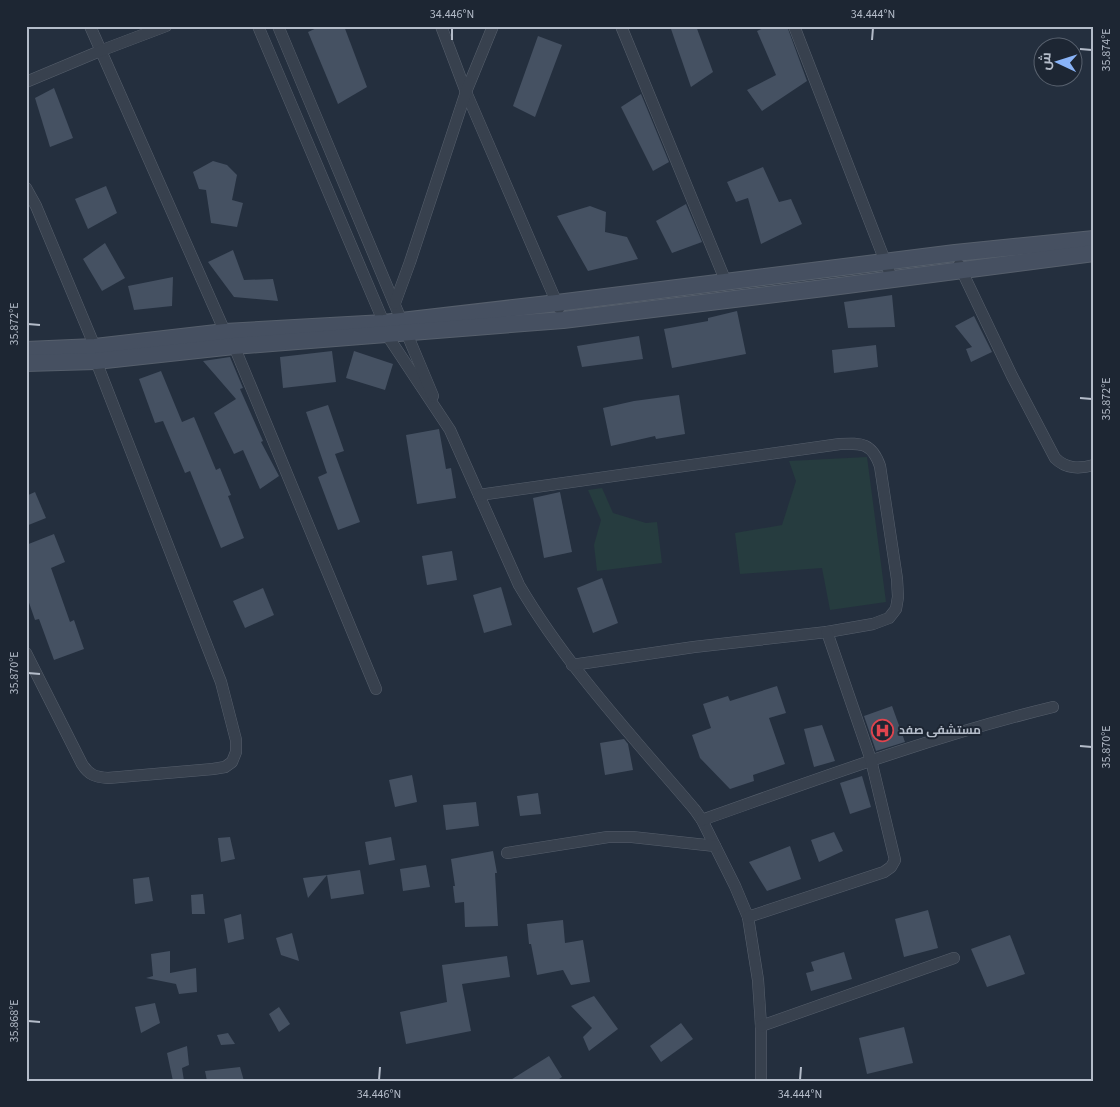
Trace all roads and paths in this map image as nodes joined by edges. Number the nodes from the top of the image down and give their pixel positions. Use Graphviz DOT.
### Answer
graph roads {
  1 [pos="90,26"];
  2 [pos="166,26"];
  3 [pos="258,26"];
  4 [pos="278,26"];
  5 [pos="441,26"];
  6 [pos="493,26"];
  7 [pos="621,26"];
  8 [pos="794,26"];
  9 [pos="100,51"];
  10 [pos="26,82"];
  11 [pos="466,92"];
  12 [pos="26,188"];
  13 [pos="31,208"];
  14 [pos="1094,238"];
  15 [pos="1094,252"];
  16 [pos="955,253"];
  17 [pos="887,263"];
  18 [pos="961,270"];
  19 [pos="892,278"];
  20 [pos="726,282"];
  21 [pos="395,303"];
  22 [pos="557,303"];
  23 [pos="563,320"];
  24 [pos="403,327"];
  25 [pos="385,329"];
  26 [pos="225,332"];
  27 [pos="234,346"];
  28 [pos="26,350"];
  29 [pos="96,354"];
  30 [pos="26,363"];
  31 [pos="442,416"];
  32 [pos="1094,464"];
  33 [pos="479,495"];
  34 [pos="826,632"];
  35 [pos="26,653"];
  36 [pos="572,665"];
  37 [pos="376,689"];
  38 [pos="1053,706"];
  39 [pos="871,760"];
  40 [pos="702,820"];
  41 [pos="715,846"];
  42 [pos="507,853"];
  43 [pos="748,917"];
  44 [pos="954,958"];
  45 [pos="761,1026"];
  46 [pos="761,1081"];
  1 -- 9 [label="street"];
  2 -- 9 [label="street"];
  3 -- 25 [label="street"];
  4 -- 21 [label="street"];
  5 -- 11 [label="street"];
  6 -- 11 [label="street"];
  7 -- 20 [label="street"];
  8 -- 17 [label="street"];
  9 -- 10 [label="street"];
  9 -- 26 [label="street"];
  11 -- 21 [label="street"];
  11 -- 22 [label="street"];
  12 -- 13 [label="street"];
  13 -- 29 [label="street"];
  14 -- 16 [label="main road"];
  15 -- 18 [label="main road"];
  16 -- 17 [label="main road"];
  16 -- 18 [label="street"];
  17 -- 19 [label="street"];
  17 -- 20 [label="main road"];
  18 -- 19 [label="main road"];
  18 -- 32 [label="street"];
  19 -- 23 [label="main road"];
  20 -- 22 [label="main road"];
  21 -- 24 [label="street"];
  22 -- 23 [label="street"];
  22 -- 24 [label="main road"];
  23 -- 24 [label="main road"];
  24 -- 25 [label="main road"];
  24 -- 31 [label="street"];
  25 -- 26 [label="main road"];
  25 -- 27 [label="main road"];
  25 -- 31 [label="street"];
  26 -- 29 [label="main road"];
  27 -- 29 [label="main road"];
  27 -- 37 [label="street"];
  28 -- 29 [label="main road"];
  29 -- 30 [label="main road"];
  29 -- 35 [label="street"];
  31 -- 33 [label="street"];
  33 -- 34 [label="street"];
  33 -- 36 [label="street"];
  34 -- 36 [label="street"];
  34 -- 39 [label="street"];
  36 -- 40 [label="street"];
  38 -- 39 [label="street"];
  39 -- 40 [label="street"];
  39 -- 43 [label="street"];
  40 -- 41 [label="street"];
  41 -- 42 [label="street"];
  41 -- 43 [label="street"];
  43 -- 45 [label="street"];
  44 -- 45 [label="street"];
  45 -- 46 [label="street"];
}
